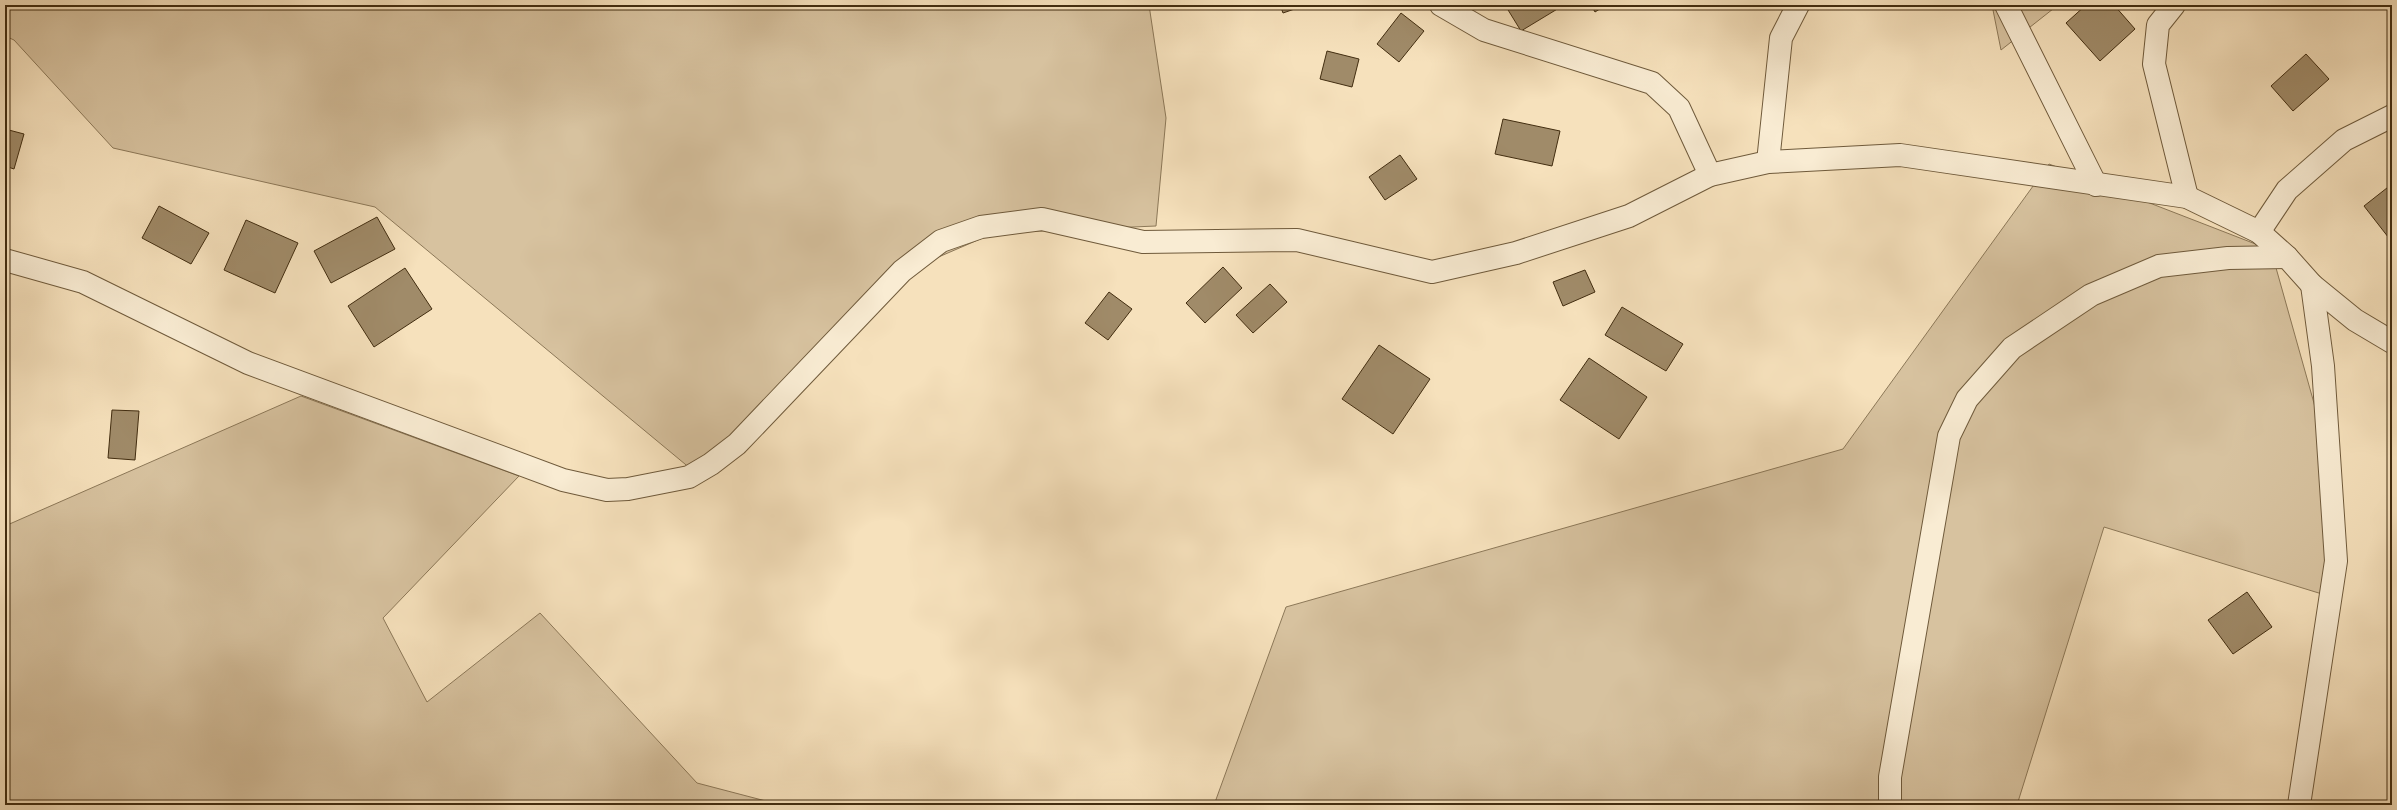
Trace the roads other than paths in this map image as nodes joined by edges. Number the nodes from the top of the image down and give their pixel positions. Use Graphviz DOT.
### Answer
graph roads {
  1 [pos="1441,5"];
  2 [pos="1798,5"];
  3 [pos="2006,5"];
  4 [pos="2174,5"];
  5 [pos="2392,116"];
  6 [pos="1768,162"];
  7 [pos="1710,175"];
  8 [pos="2096,185"];
  9 [pos="2187,197"];
  10 [pos="2259,232"];
  11 [pos="2287,257"];
  12 [pos="5,260"];
  13 [pos="2312,284"];
  14 [pos="2392,342"];
  15 [pos="1890,805"];
  16 [pos="2300,805"];
  1 -- 7 [label="street"];
  2 -- 6 [label="street"];
  3 -- 8 [label="street"];
  4 -- 9 [label="street"];
  5 -- 10 [label="street"];
  6 -- 7 [label="street"];
  6 -- 8 [label="street"];
  7 -- 12 [label="street"];
  8 -- 9 [label="street"];
  9 -- 10 [label="street"];
  10 -- 11 [label="street"];
  11 -- 13 [label="street"];
  11 -- 15 [label="street"];
  13 -- 14 [label="street"];
  13 -- 16 [label="street"];
}
